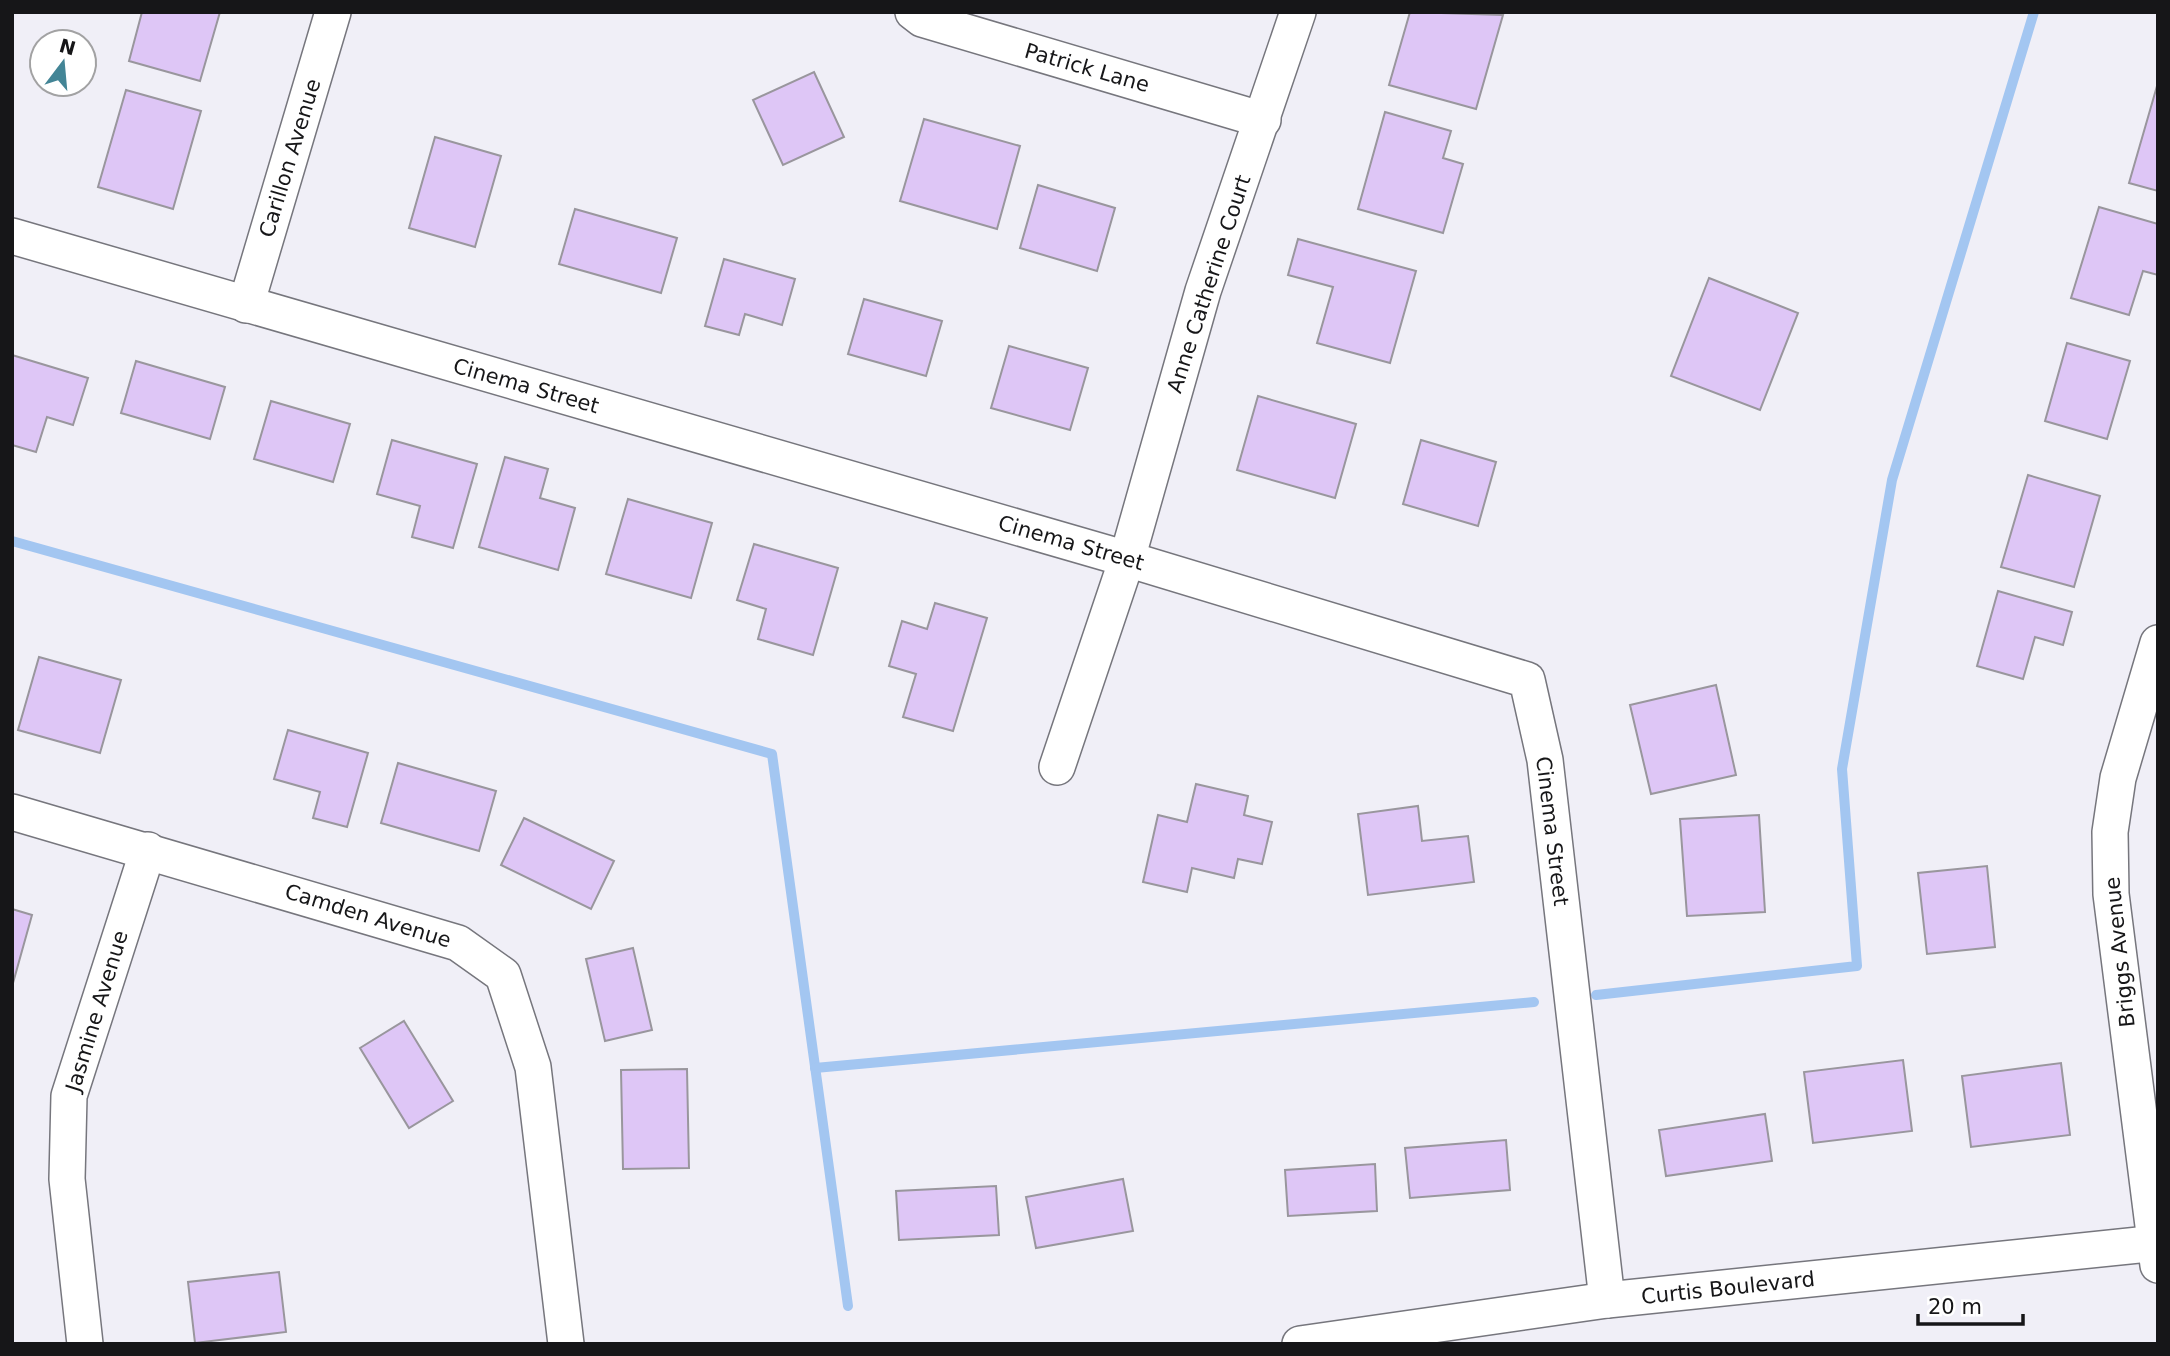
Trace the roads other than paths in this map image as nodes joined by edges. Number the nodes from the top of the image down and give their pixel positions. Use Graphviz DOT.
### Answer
graph roads {
  1 [pos="333,12"];
  2 [pos="913,12"];
  3 [pos="1298,12"];
  4 [pos="1263,120"];
  5 [pos="12,236"];
  6 [pos="246,305"];
  7 [pos="1127,559"];
  8 [pos="2158,643"];
  9 [pos="1057,766"];
  10 [pos="12,812"];
  11 [pos="148,850"];
  12 [pos="2157,1250"];
  13 [pos="1607,1300"];
  14 [pos="85,1344"];
  15 [pos="566,1344"];
  16 [pos="1300,1344"];
  1 -- 6 [label="street, Carillon Avenue"];
  2 -- 4 [label="street, Patrick Lane"];
  3 -- 4 [label="street, Anne Catherine Court"];
  4 -- 7 [label="street, Anne Catherine Court"];
  5 -- 6 [label="street, Cinema Street"];
  6 -- 7 [label="street, Cinema Street"];
  7 -- 9 [label="street, Anne Catherine Court"];
  7 -- 13 [label="street, Cinema Street"];
  8 -- 12 [label="street, Briggs Avenue"];
  10 -- 11 [label="street, Camden Avenue"];
  11 -- 14 [label="street, Jasmine Avenue"];
  11 -- 15 [label="street, Camden Avenue"];
  12 -- 13 [label="street, Curtis Boulevard"];
  13 -- 16 [label="street, Curtis Boulevard"];
}
